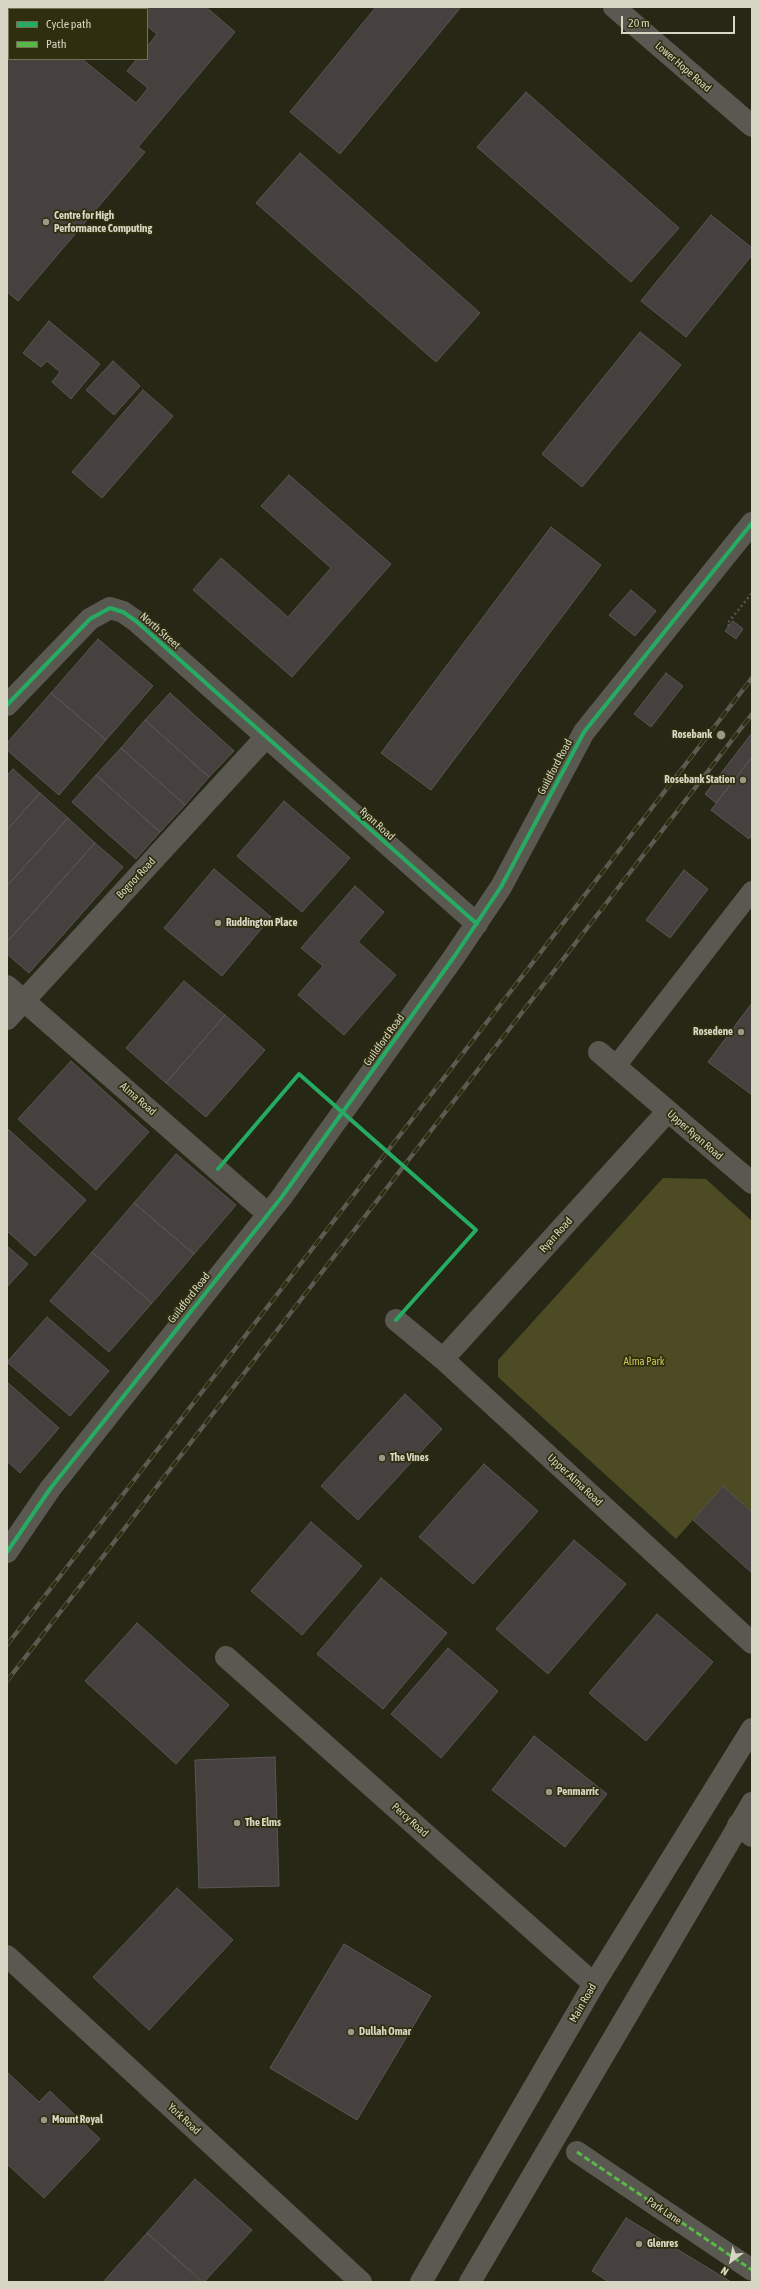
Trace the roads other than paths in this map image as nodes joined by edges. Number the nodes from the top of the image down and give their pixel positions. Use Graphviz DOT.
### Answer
graph roads {
  1 [pos="614,7"];
  2 [pos="752,126"];
  3 [pos="752,523"];
  4 [pos="7,706"];
  5 [pos="266,737"];
  6 [pos="752,891"];
  7 [pos="477,924"];
  8 [pos="7,986"];
  9 [pos="24,1001"];
  10 [pos="7,1019"];
  11 [pos="599,1052"];
  12 [pos="616,1066"];
  13 [pos="668,1111"];
  14 [pos="752,1183"];
  15 [pos="268,1214"];
  16 [pos="396,1320"];
  17 [pos="443,1359"];
  18 [pos="7,1552"];
  19 [pos="752,1643"];
  20 [pos="226,1657"];
  21 [pos="752,1729"];
  22 [pos="752,1803"];
  23 [pos="745,1830"];
  24 [pos="7,1956"];
  25 [pos="594,1984"];
  26 [pos="577,2152"];
  27 [pos="752,2270"];
  28 [pos="361,2282"];
  29 [pos="421,2282"];
  30 [pos="470,2282"];
  1 -- 2 [label="street, Lower Hope Road"];
  3 -- 7 [label="street, Guildford Road"];
  4 -- 5 [label="street, North Street"];
  5 -- 7 [label="street, Ryan Road"];
  5 -- 9 [label="street, Bognor Road"];
  6 -- 12 [label="lane"];
  7 -- 15 [label="street, Guildford Road"];
  8 -- 9 [label="street, Alma Road"];
  9 -- 10 [label="street, Bognor Road"];
  9 -- 15 [label="street, Alma Road"];
  11 -- 12 [label="street"];
  12 -- 13 [label="street, Upper Ryan Road"];
  13 -- 14 [label="street, Upper Ryan Road"];
  13 -- 17 [label="street, Ryan Road"];
  15 -- 18 [label="street, Guildford Road"];
  16 -- 17 [label="street, Upper Alma Road"];
  17 -- 19 [label="street, Upper Alma Road"];
  20 -- 25 [label="street, Percy Road"];
  21 -- 25 [label="main road, Main Road"];
  22 -- 23 [label="main road"];
  23 -- 30 [label="main road"];
  24 -- 28 [label="street, York Road"];
  25 -- 29 [label="main road, Main Road"];
  26 -- 27 [label="street, Park Lane"];
}
